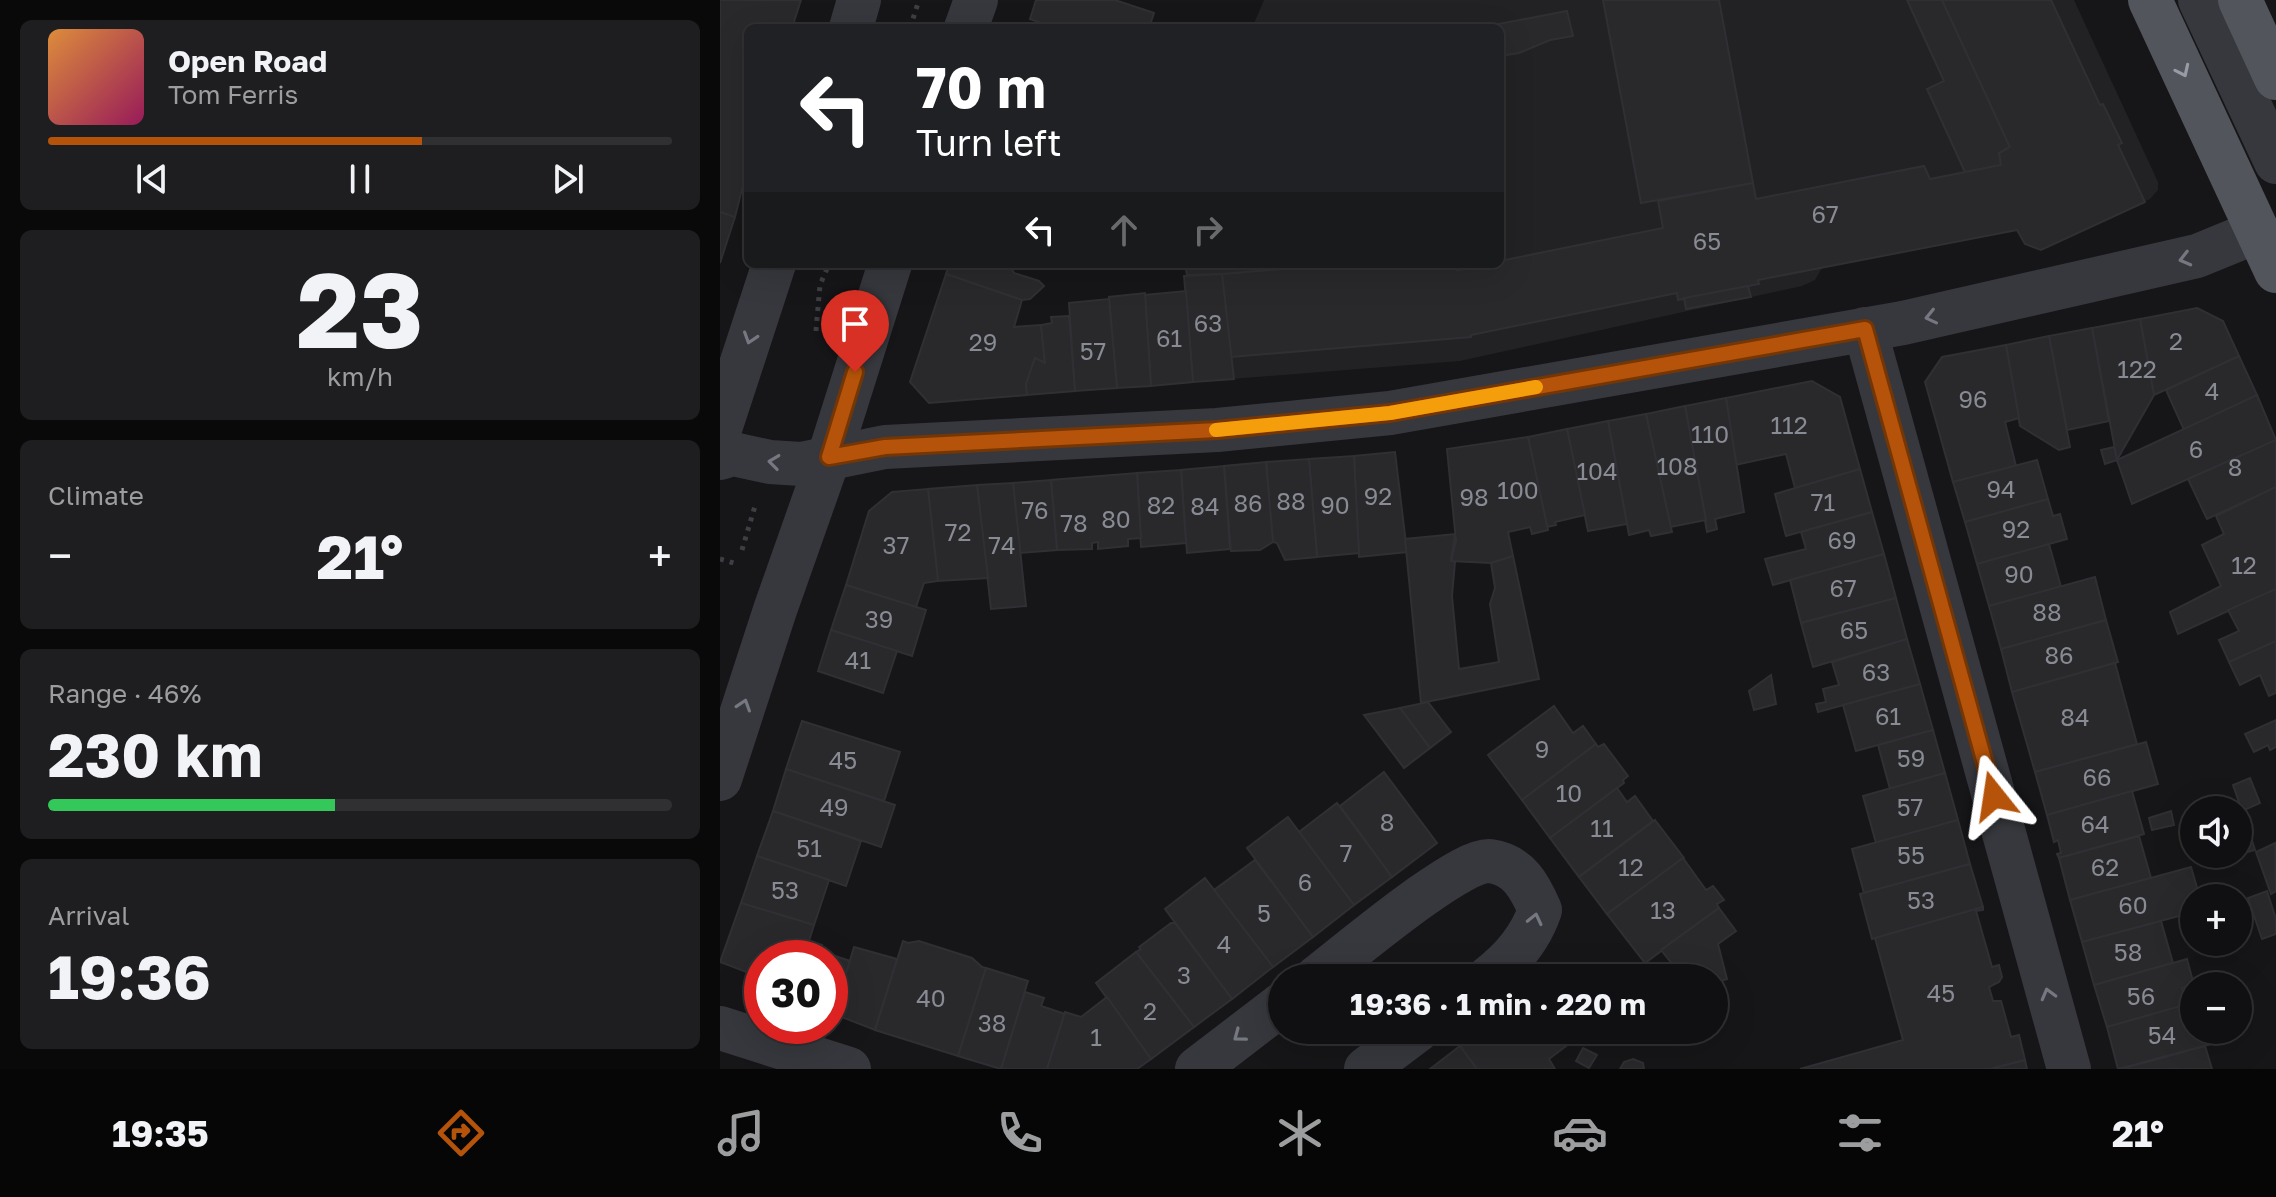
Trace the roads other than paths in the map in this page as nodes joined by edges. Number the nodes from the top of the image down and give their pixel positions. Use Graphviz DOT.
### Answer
graph roads {
  1 [pos="859,0"];
  2 [pos="976,0"];
  3 [pos="2150,0"];
  4 [pos="2200,0"];
  5 [pos="2240,0"];
  6 [pos="852,24"];
  7 [pos="967,24"];
  8 [pos="2276,78"];
  9 [pos="2276,162"];
  10 [pos="2258,231"];
  11 [pos="773,268"];
  12 [pos="889,268"];
  13 [pos="2276,271"];
  14 [pos="1865,329"];
  15 [pos="720,429"];
  16 [pos="829,457"];
  17 [pos="720,458"];
  18 [pos="720,779"];
  19 [pos="1334,964"];
  20 [pos="1506,964"];
  21 [pos="1268,1015"];
  22 [pos="720,1028"];
  23 [pos="1399,1044"];
  24 [pos="849,1069"];
  25 [pos="1197,1069"];
  26 [pos="1366,1069"];
  27 [pos="2069,1069"];
  1 -- 6 [label="street"];
  2 -- 7 [label="street"];
  3 -- 10 [label="main road, one-way"];
  4 -- 9 [label="street"];
  5 -- 8 [label="main road"];
  10 -- 13 [label="main road"];
  10 -- 14 [label="street, one-way"];
  11 -- 15 [label="street, one-way"];
  12 -- 16 [label="street"];
  14 -- 16 [label="street"];
  27 -- 14 [label="street, one-way"];
  16 -- 17 [label="street, one-way"];
  18 -- 16 [label="street, one-way"];
  20 -- 19 [label="street, one-way"];
  21 -- 25 [label="street, one-way"];
  22 -- 24 [label="street"];
  23 -- 26 [label="street"];
}
